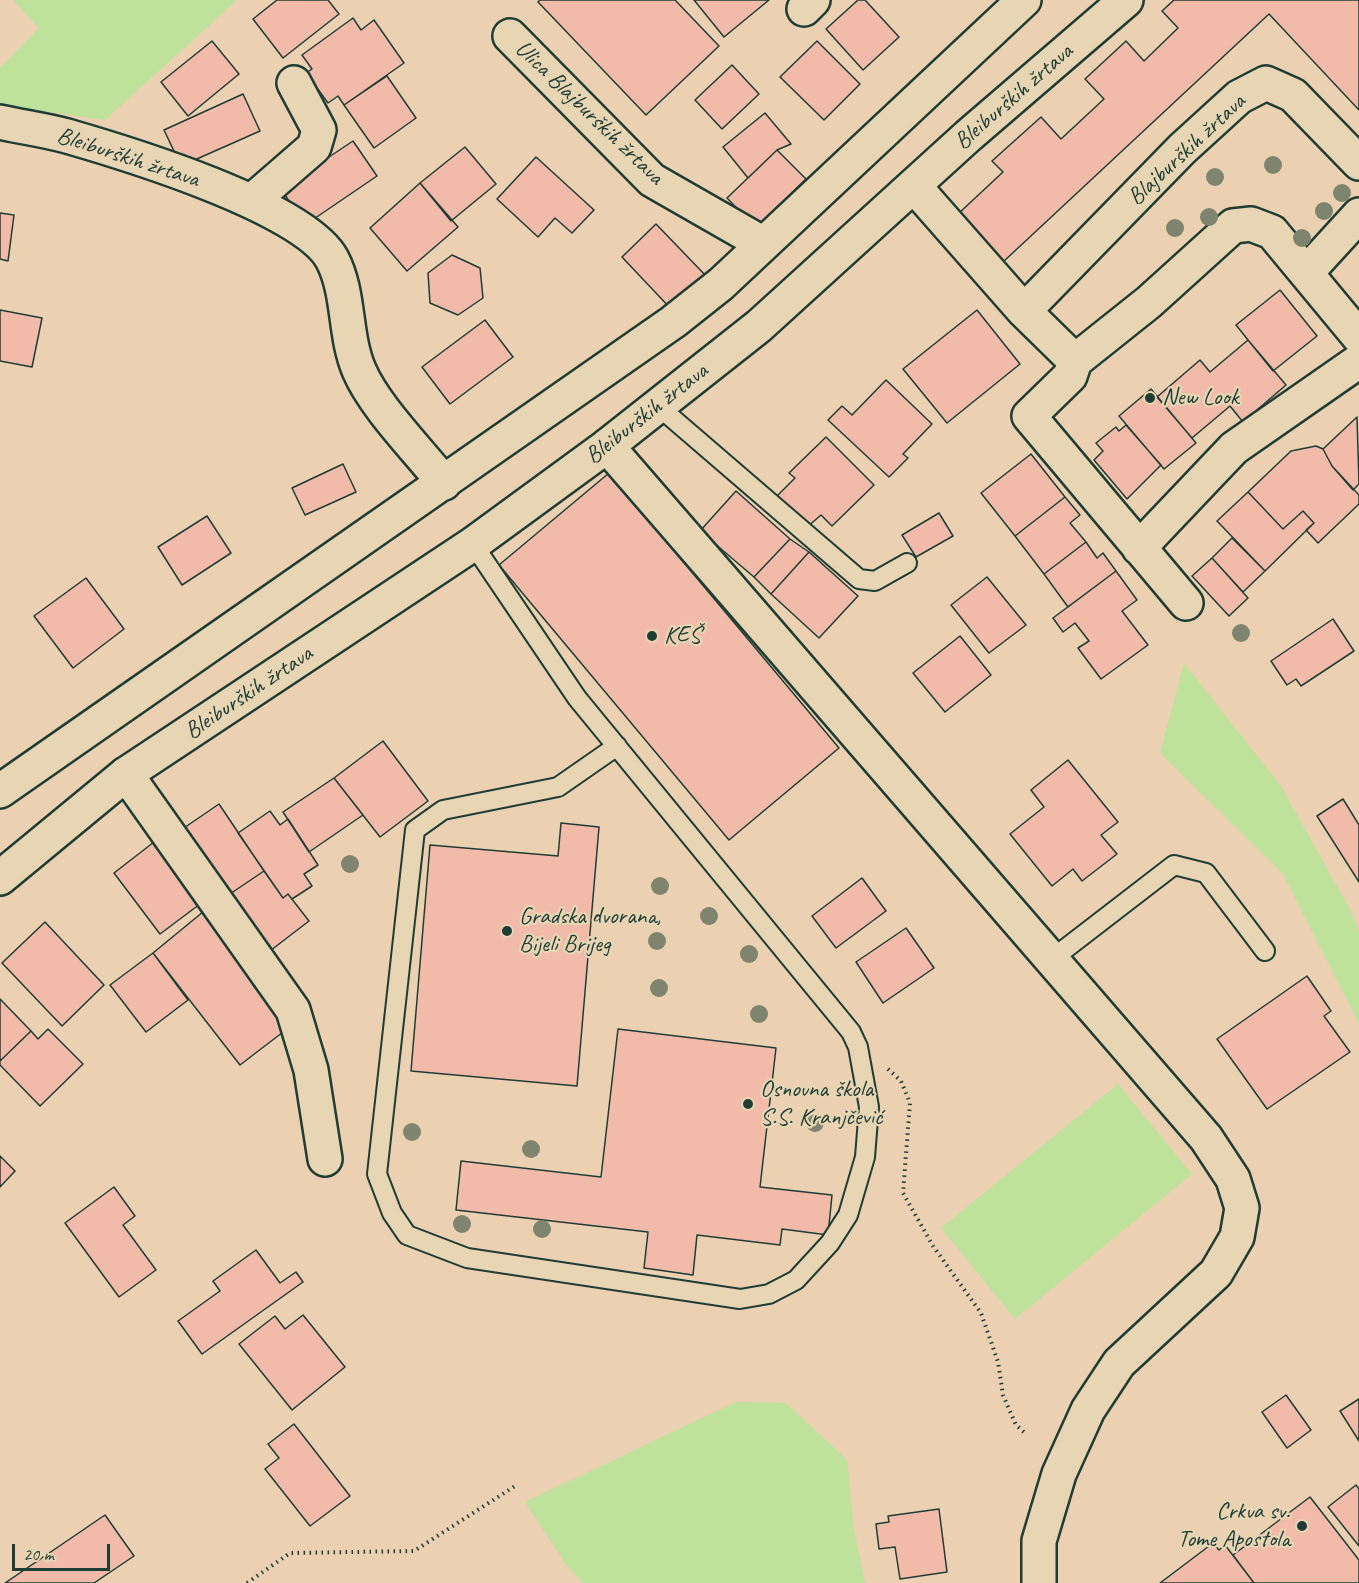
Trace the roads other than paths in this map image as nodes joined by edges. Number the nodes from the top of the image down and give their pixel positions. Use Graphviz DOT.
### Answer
graph roads {
  1 [pos="1024,0"];
  2 [pos="1126,0"];
  3 [pos="510,36"];
  4 [pos="294,83"];
  5 [pos="0,123"];
  6 [pos="1359,163"];
  7 [pos="914,186"];
  8 [pos="253,200"];
  9 [pos="1359,215"];
  10 [pos="762,243"];
  11 [pos="1307,272"];
  12 [pos="1024,311"];
  13 [pos="1359,337"];
  14 [pos="1075,361"];
  15 [pos="1359,361"];
  16 [pos="658,406"];
  17 [pos="607,446"];
  18 [pos="444,483"];
  19 [pos="473,544"];
  20 [pos="1139,548"];
  21 [pos="907,563"];
  22 [pos="1186,603"];
  23 [pos="617,747"];
  24 [pos="126,774"];
  25 [pos="0,791"];
  26 [pos="0,878"];
  27 [pos="1265,951"];
  28 [pos="1052,959"];
  29 [pos="325,1159"];
  30 [pos="1040,1583"];
  1 -- 10 [label="street"];
  2 -- 7 [label="street, Bleiburških žrtava"];
  3 -- 10 [label="street, Ulica Blajburških žrtava"];
  4 -- 8 [label="street"];
  5 -- 8 [label="street, Bleiburških žrtava"];
  6 -- 12 [label="street, Blajburških žrtava"];
  7 -- 12 [label="street"];
  7 -- 16 [label="street, Bleiburških žrtava"];
  8 -- 18 [label="street, Bleiburških žrtava"];
  9 -- 11 [label="street"];
  10 -- 18 [label="street"];
  11 -- 13 [label="street"];
  11 -- 14 [label="street"];
  12 -- 14 [label="street"];
  14 -- 20 [label="street"];
  15 -- 20 [label="street"];
  16 -- 17 [label="street, Bleiburških žrtava"];
  16 -- 21 [label="lane"];
  17 -- 19 [label="street, Bleiburških žrtava"];
  17 -- 28 [label="street"];
  18 -- 25 [label="street"];
  19 -- 23 [label="lane"];
  19 -- 24 [label="street, Bleiburških žrtava"];
  20 -- 22 [label="street"];
  23 -- 23 [label="lane"];
  24 -- 26 [label="street, Bleiburških žrtava"];
  24 -- 29 [label="street"];
  27 -- 28 [label="lane"];
  28 -- 30 [label="street"];
}
